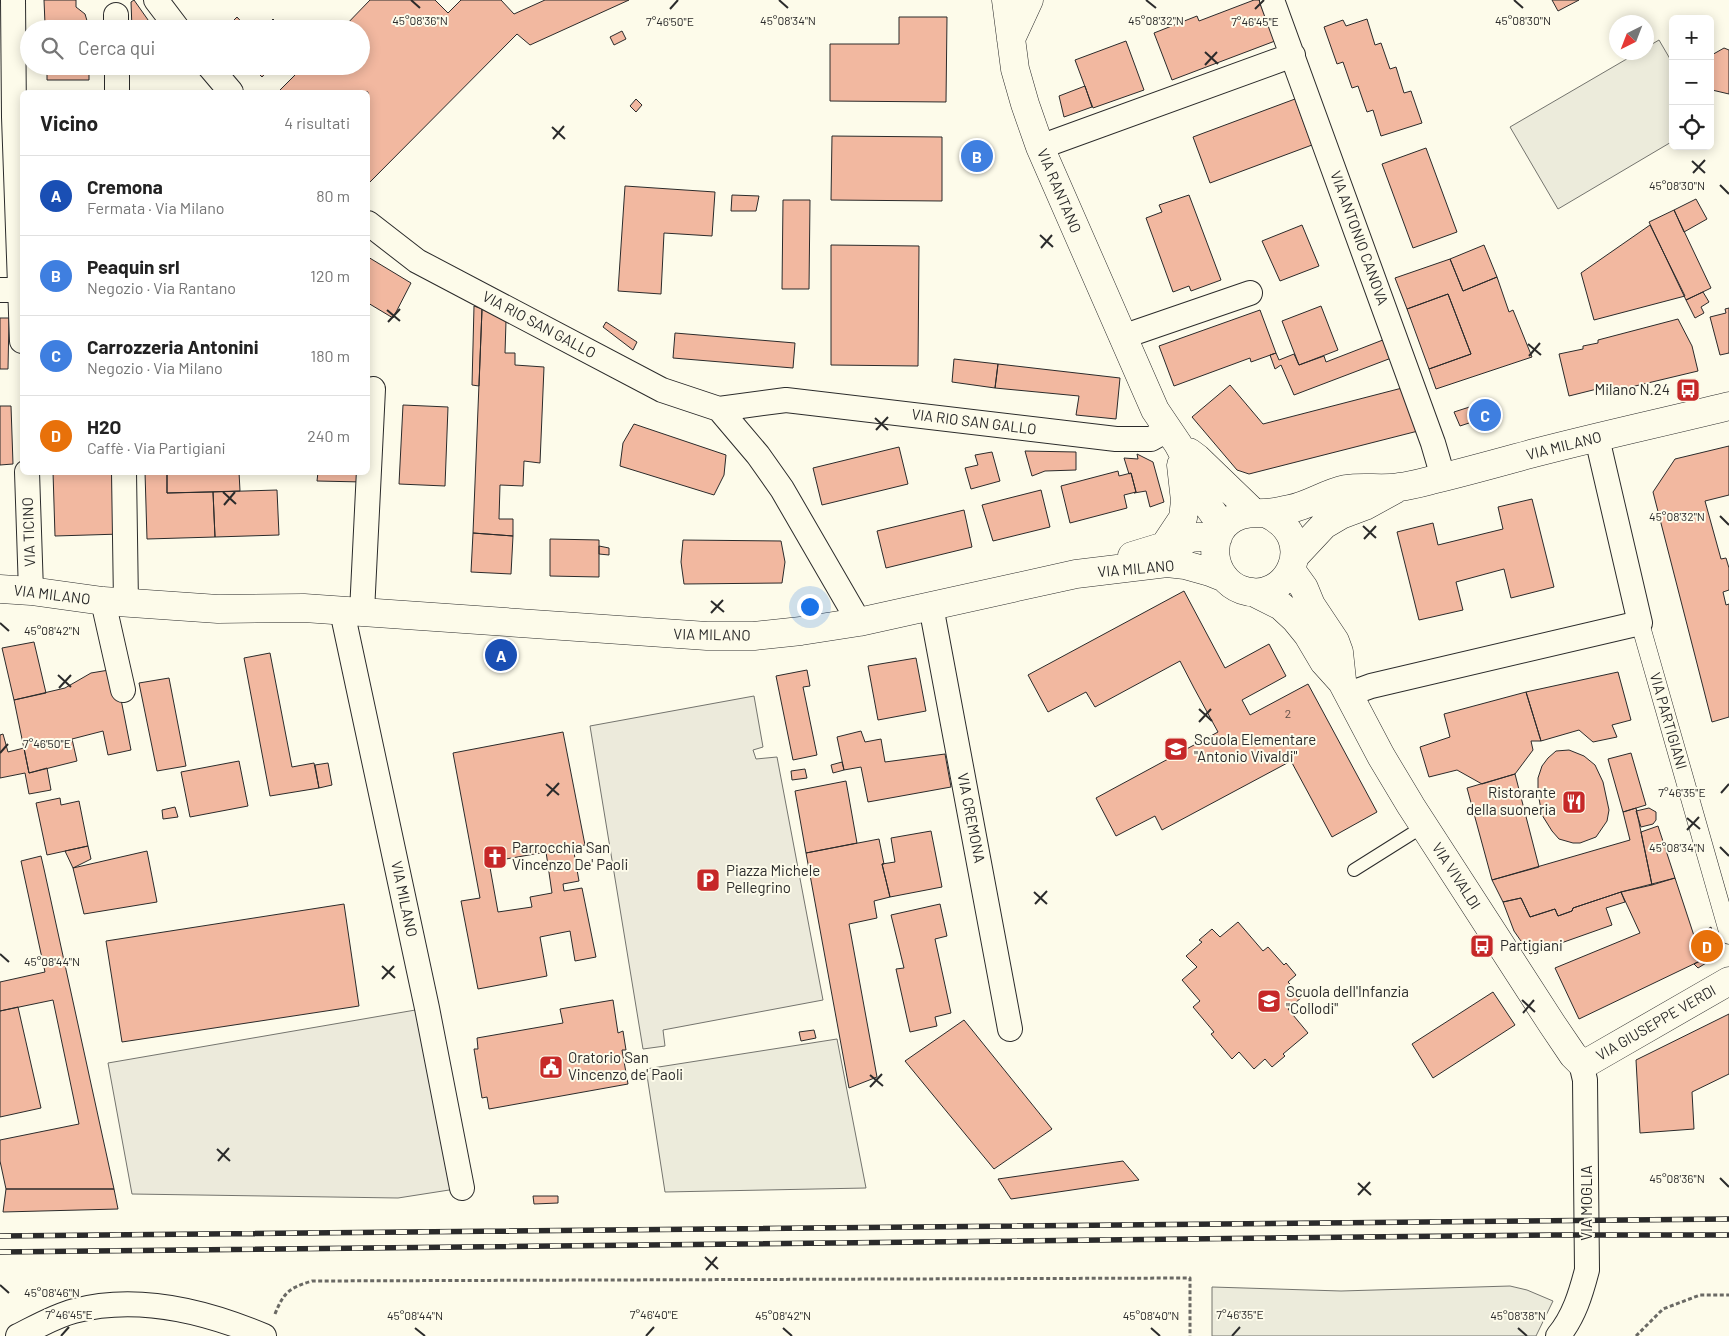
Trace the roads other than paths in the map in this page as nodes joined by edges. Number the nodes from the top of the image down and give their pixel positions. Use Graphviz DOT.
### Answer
graph roads {
  1 [pos="13,0"];
  2 [pos="156,0"];
  3 [pos="988,0"];
  4 [pos="1006,0"];
  5 [pos="1029,0"];
  6 [pos="1272,0"];
  7 [pos="171,20"];
  8 [pos="1010,40"];
  9 [pos="1293,55"];
  10 [pos="117,75"];
  11 [pos="217,75"];
  12 [pos="117,90"];
  13 [pos="229,90"];
  14 [pos="7,117"];
  15 [pos="1040,147"];
  16 [pos="370,225"];
  17 [pos="10,290"];
  18 [pos="1250,293"];
  19 [pos="20,332"];
  20 [pos="1122,337"];
  21 [pos="373,389"];
  22 [pos="1729,406"];
  23 [pos="719,409"];
  24 [pos="370,421"];
  25 [pos="1172,437"];
  26 [pos="1597,438"];
  27 [pos="27,475"];
  28 [pos="124,475"];
  29 [pos="365,475"];
  30 [pos="1443,477"];
  31 [pos="1399,488"];
  32 [pos="1259,513"];
  33 [pos="1220,532"];
  34 [pos="1165,545"];
  35 [pos="1293,563"];
  36 [pos="1076,574"];
  37 [pos="1224,578"];
  38 [pos="0,589"];
  39 [pos="30,591"];
  40 [pos="1253,592"];
  41 [pos="115,602"];
  42 [pos="931,606"];
  43 [pos="352,612"];
  44 [pos="859,622"];
  45 [pos="1640,623"];
  46 [pos="1345,688"];
  47 [pos="123,690"];
  48 [pos="1424,826"];
  49 [pos="1354,870"];
  50 [pos="1729,935"];
  51 [pos="1729,981"];
  52 [pos="1010,1030"];
  53 [pos="1581,1063"];
  54 [pos="462,1188"];
  55 [pos="268,1327"];
  56 [pos="50,1329"];
  57 [pos="18,1336"];
  58 [pos="1558,1336"];
  1 -- 14 [label="street"];
  2 -- 7 [label="street"];
  3 -- 8 [label="street, VIA RANTANO"];
  4 -- 8 [label="street, VIA RANTANO"];
  5 -- 8 [label="street"];
  6 -- 9 [label="street, VIA ANTONIO CANOVA"];
  8 -- 15 [label="street, VIA RANTANO"];
  9 -- 15 [label="street"];
  9 -- 30 [label="street, VIA ANTONIO CANOVA"];
  10 -- 12 [label="street"];
  11 -- 13 [label="street"];
  14 -- 17 [label="street"];
  15 -- 20 [label="street, VIA RANTANO"];
  16 -- 23 [label="street, VIA RIO SAN GALLO"];
  17 -- 19 [label="street"];
  18 -- 20 [label="street"];
  20 -- 25 [label="street, VIA RANTANO"];
  21 -- 24 [label="street"];
  22 -- 26 [label="street, VIA MILANO"];
  23 -- 25 [label="street, VIA RIO SAN GALLO"];
  23 -- 44 [label="street"];
  25 -- 32 [label="street, VIA RANTANO"];
  25 -- 33 [label="street, VIA RANTANO"];
  25 -- 34 [label="street"];
  26 -- 30 [label="street, VIA MILANO"];
  26 -- 45 [label="street, VIA PARTIGIANI"];
  27 -- 39 [label="street, VIA TICINO"];
  28 -- 41 [label="street"];
  29 -- 43 [label="street"];
  30 -- 31 [label="street, VIA MILANO"];
  31 -- 32 [label="street, VIA MILANO"];
  31 -- 35 [label="street, VIA MILANO"];
  32 -- 33 [label="street, VIA MILANO"];
  32 -- 35 [label="street"];
  33 -- 34 [label="street, VIA MILANO"];
  33 -- 37 [label="street"];
  34 -- 36 [label="street, VIA MILANO"];
  35 -- 40 [label="street, VIA MILANO"];
  35 -- 46 [label="street, VIA VIVALDI"];
  36 -- 37 [label="street, VIA MILANO"];
  36 -- 42 [label="street, VIA MILANO"];
  37 -- 40 [label="street, VIA MILANO"];
  38 -- 39 [label="street, VIA MILANO"];
  39 -- 41 [label="street, VIA MILANO"];
  40 -- 46 [label="street, VIA VIVALDI"];
  41 -- 43 [label="street, VIA MILANO"];
  41 -- 47 [label="street, VIA MILANO"];
  42 -- 44 [label="street, VIA MILANO"];
  42 -- 52 [label="street, VIA CREMONA"];
  43 -- 44 [label="street, VIA MILANO"];
  43 -- 54 [label="street, VIA MILANO"];
  45 -- 46 [label="street"];
  45 -- 50 [label="street, VIA PARTIGIANI"];
  46 -- 48 [label="street, VIA VIVALDI"];
  48 -- 49 [label="lane"];
  48 -- 53 [label="street, VIA VIVALDI"];
  51 -- 53 [label="street, VIA GIUSEPPE VERDI"];
  53 -- 58 [label="street, VIA MOGLIA"];
  55 -- 56 [label="street"];
  56 -- 57 [label="street"];
}
